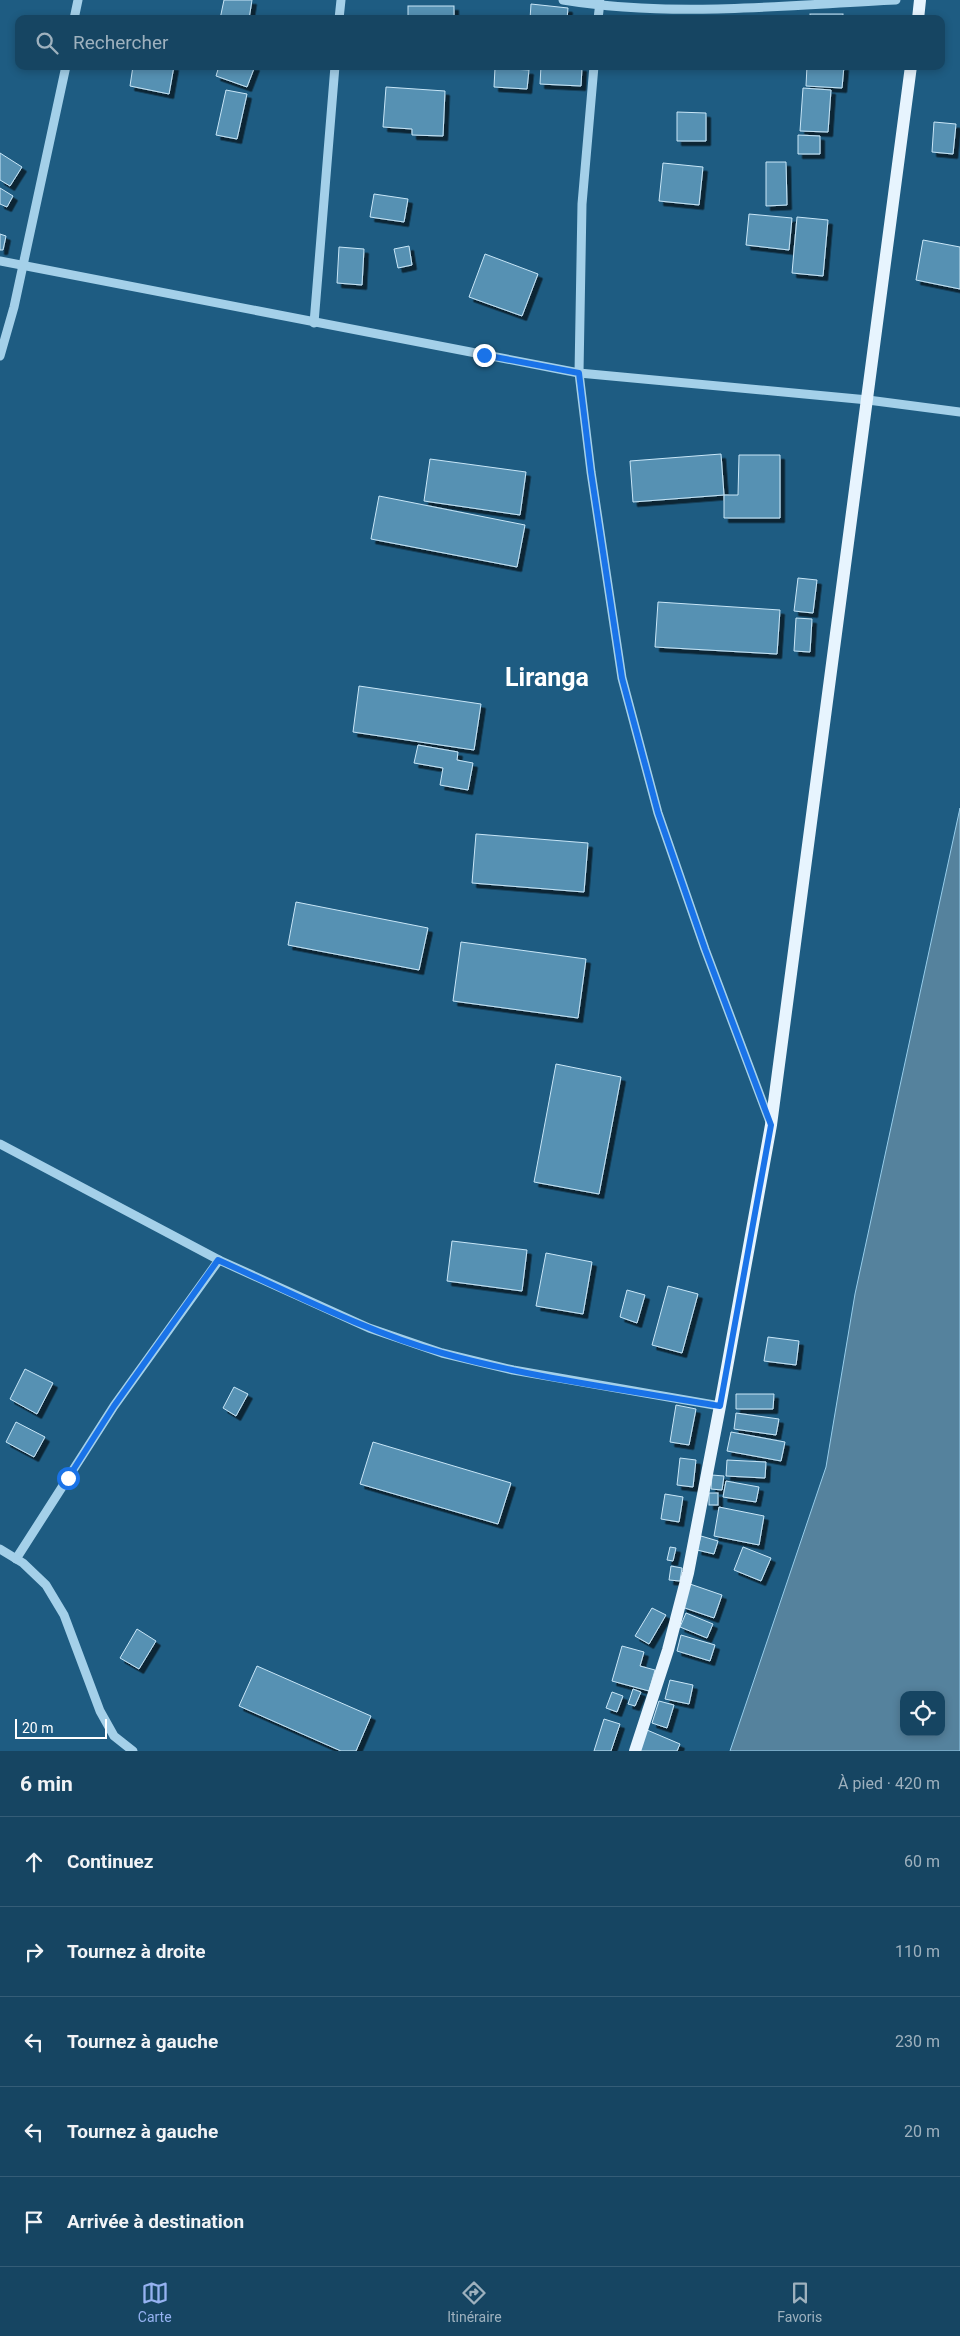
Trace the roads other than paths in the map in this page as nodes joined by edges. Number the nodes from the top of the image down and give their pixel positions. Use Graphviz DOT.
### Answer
graph roads {
  1 [pos="78,0"];
  2 [pos="341,0"];
  3 [pos="563,0"];
  4 [pos="896,0"];
  5 [pos="920,0"];
  6 [pos="600,3"];
  7 [pos="75,15"];
  8 [pos="339,15"];
  9 [pos="918,15"];
  10 [pos="65,70"];
  11 [pos="335,70"];
  12 [pos="594,70"];
  13 [pos="911,70"];
  14 [pos="0,261"];
  15 [pos="23,266"];
  16 [pos="314,323"];
  17 [pos="0,356"];
  18 [pos="579,373"];
  19 [pos="868,400"];
  20 [pos="960,412"];
  21 [pos="771,1125"];
  22 [pos="0,1144"];
  23 [pos="218,1260"];
  24 [pos="720,1406"];
  25 [pos="0,1549"];
  26 [pos="16,1559"];
  27 [pos="133,1751"];
  28 [pos="635,1751"];
  1 -- 7 [label="street"];
  2 -- 8 [label="street"];
  3 -- 6 [label="street"];
  4 -- 6 [label="street"];
  5 -- 9 [label="main road"];
  10 -- 15 [label="street"];
  11 -- 16 [label="street"];
  12 -- 18 [label="street"];
  13 -- 19 [label="main road"];
  14 -- 15 [label="street"];
  15 -- 16 [label="street"];
  15 -- 17 [label="street"];
  16 -- 18 [label="street"];
  18 -- 19 [label="street"];
  18 -- 21 [label="street"];
  19 -- 20 [label="street"];
  19 -- 21 [label="main road"];
  21 -- 24 [label="main road"];
  22 -- 23 [label="street"];
  23 -- 24 [label="street"];
  23 -- 26 [label="street"];
  24 -- 28 [label="main road"];
  25 -- 26 [label="street"];
  26 -- 27 [label="street"];
}
